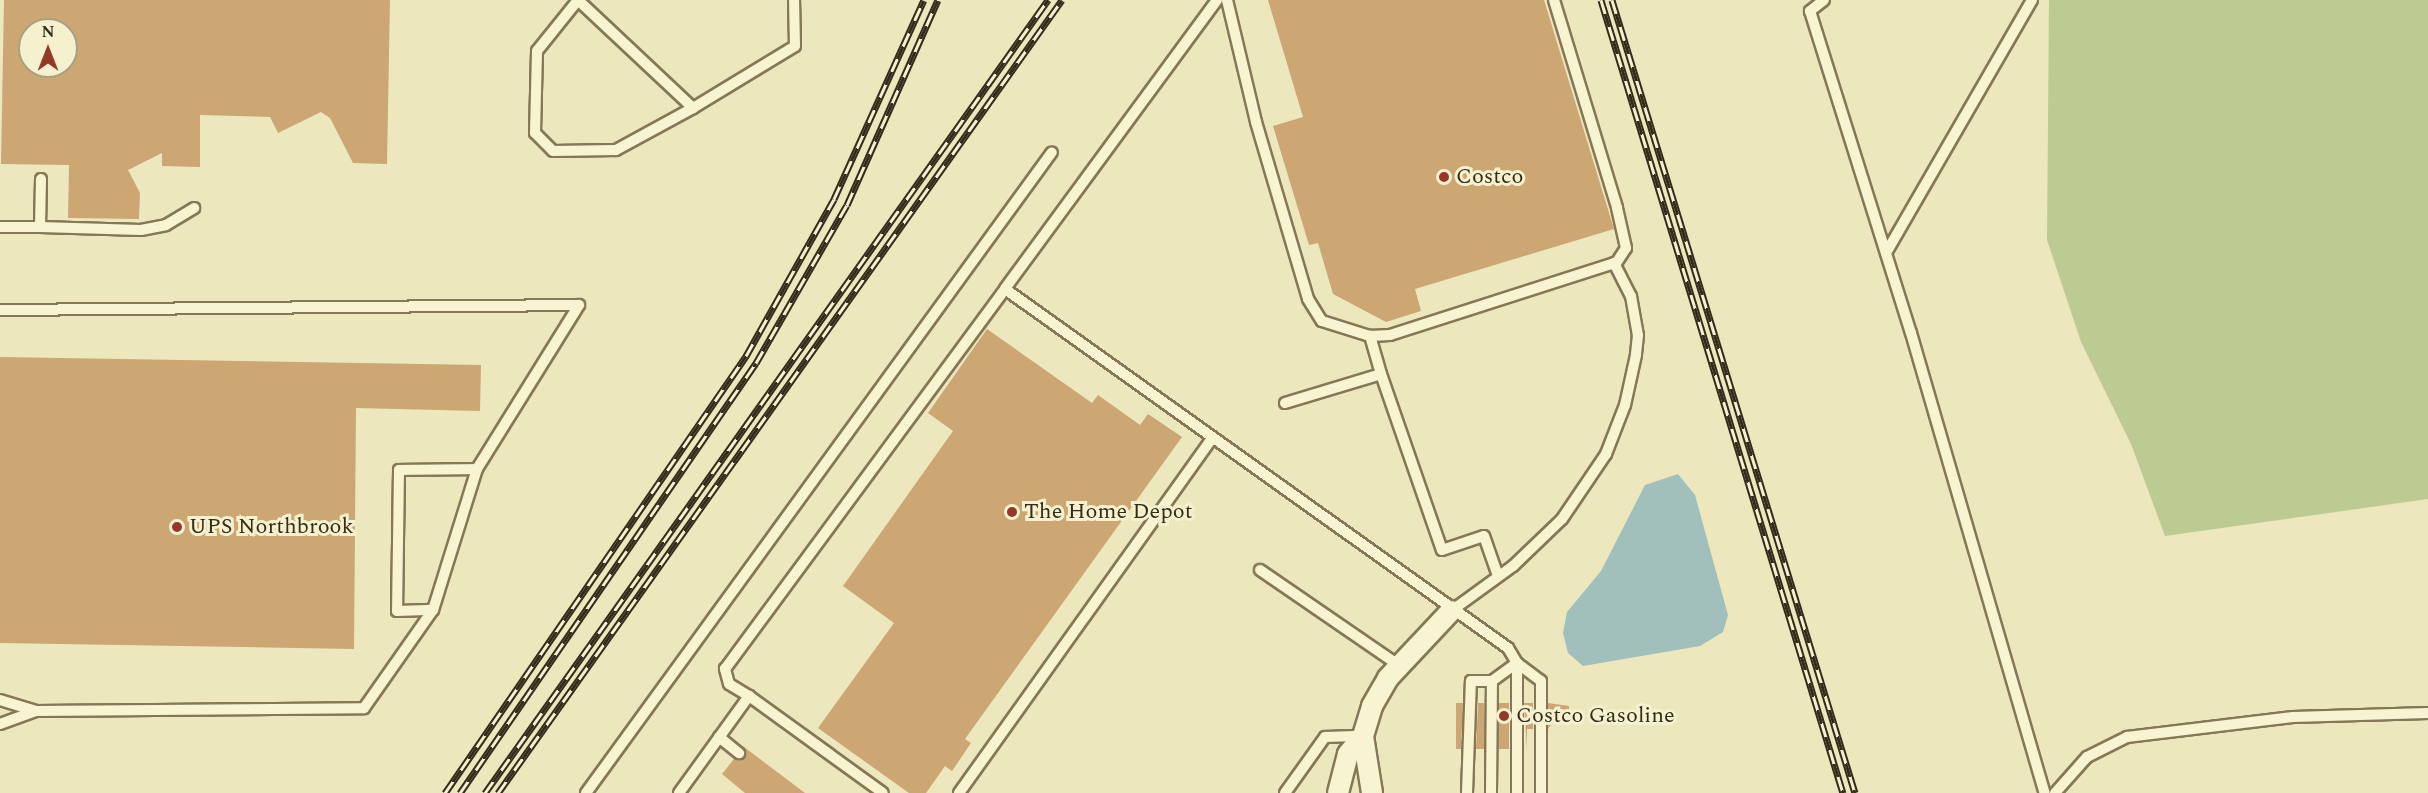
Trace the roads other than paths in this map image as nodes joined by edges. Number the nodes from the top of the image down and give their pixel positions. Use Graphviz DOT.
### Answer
graph roads {
  1 [pos="794,0"];
  2 [pos="1217,0"];
  3 [pos="1227,0"];
  4 [pos="1554,0"];
  5 [pos="1824,0"];
  6 [pos="2032,0"];
  7 [pos="693,108"];
  8 [pos="1052,152"];
  9 [pos="41,179"];
  10 [pos="194,208"];
  11 [pos="0,227"];
  12 [pos="40,227"];
  13 [pos="1886,253"];
  14 [pos="1616,265"];
  15 [pos="1005,289"];
  16 [pos="0,310"];
  17 [pos="1370,336"];
  18 [pos="1381,374"];
  19 [pos="1286,403"];
  20 [pos="1212,438"];
  21 [pos="477,469"];
  22 [pos="1260,570"];
  23 [pos="1498,576"];
  24 [pos="433,610"];
  25 [pos="1450,610"];
  26 [pos="1517,663"];
  27 [pos="1398,665"];
  28 [pos="1492,681"];
  29 [pos="749,696"];
  30 [pos="0,700"];
  31 [pos="36,711"];
  32 [pos="2428,713"];
  33 [pos="0,724"];
  34 [pos="1364,736"];
  35 [pos="719,737"];
  36 [pos="739,753"];
  37 [pos="1348,754"];
  38 [pos="962,792"];
  39 [pos="586,793"];
  40 [pos="679,793"];
  41 [pos="883,793"];
  42 [pos="1285,793"];
  43 [pos="1338,793"];
  44 [pos="1352,793"];
  45 [pos="1372,793"];
  46 [pos="1467,793"];
  47 [pos="1491,793"];
  48 [pos="1517,793"];
  49 [pos="1542,793"];
  50 [pos="2044,793"];
  51 [pos="2055,793"];
  1 -- 7 [label="lane"];
  2 -- 15 [label="lane"];
  3 -- 17 [label="lane"];
  4 -- 14 [label="lane"];
  5 -- 13 [label="lane"];
  6 -- 13 [label="lane"];
  7 -- 7 [label="lane"];
  8 -- 39 [label="lane"];
  9 -- 12 [label="lane"];
  10 -- 12 [label="lane"];
  11 -- 12 [label="lane"];
  13 -- 50 [label="lane"];
  14 -- 17 [label="lane"];
  14 -- 23 [label="lane"];
  15 -- 20 [label="lane"];
  15 -- 29 [label="lane"];
  16 -- 21 [label="lane"];
  17 -- 18 [label="lane"];
  18 -- 19 [label="lane"];
  18 -- 23 [label="lane"];
  20 -- 25 [label="lane"];
  20 -- 38 [label="lane"];
  21 -- 24 [label="lane"];
  21 -- 24 [label="lane"];
  22 -- 27 [label="lane"];
  23 -- 25 [label="lane"];
  24 -- 31 [label="lane"];
  25 -- 26 [label="lane"];
  25 -- 27 [label="street"];
  26 -- 28 [label="lane"];
  26 -- 48 [label="lane"];
  26 -- 49 [label="lane"];
  27 -- 34 [label="street"];
  28 -- 46 [label="lane"];
  28 -- 47 [label="lane"];
  29 -- 35 [label="lane"];
  29 -- 41 [label="lane"];
  30 -- 31 [label="lane"];
  31 -- 33 [label="lane"];
  32 -- 51 [label="lane"];
  34 -- 37 [label="street"];
  34 -- 42 [label="lane"];
  34 -- 45 [label="street"];
  35 -- 36 [label="lane"];
  35 -- 40 [label="lane"];
  37 -- 43 [label="street"];
  37 -- 44 [label="street"];
}
